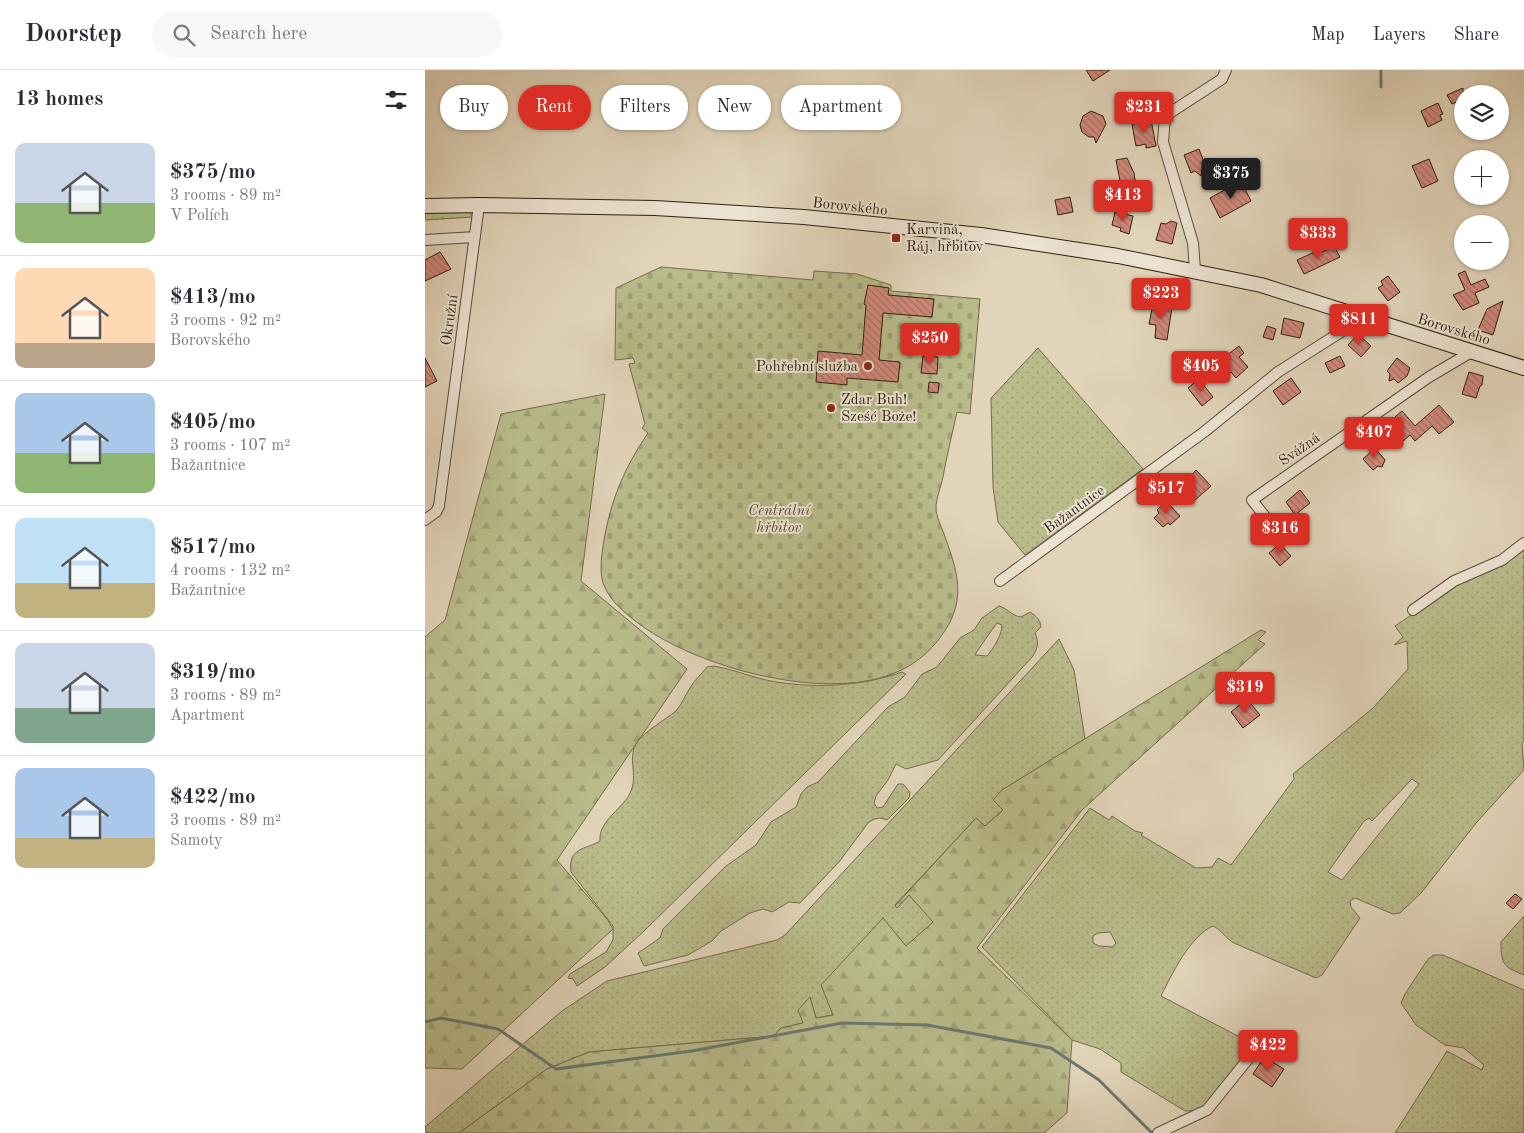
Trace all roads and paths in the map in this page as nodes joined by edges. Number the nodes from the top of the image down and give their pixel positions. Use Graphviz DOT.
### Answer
graph roads {
  1 [pos="1226,70"];
  2 [pos="479,205"];
  3 [pos="425,206"];
  4 [pos="475,237"];
  5 [pos="425,240"];
  6 [pos="1195,270"];
  7 [pos="1355,315"];
  8 [pos="1473,352"];
  9 [pos="1524,368"];
  10 [pos="425,520"];
  11 [pos="1277,532"];
  12 [pos="1524,543"];
  13 [pos="1000,581"];
  14 [pos="1413,610"];
  15 [pos="1265,1038"];
  16 [pos="1158,1133"];
  1 -- 6 [label="street"];
  2 -- 3 [label="main road, Borovského"];
  2 -- 4 [label="street, Okružní"];
  2 -- 6 [label="main road, Borovského"];
  4 -- 5 [label="street"];
  4 -- 10 [label="street, Okružní"];
  6 -- 7 [label="main road, Borovského"];
  7 -- 8 [label="main road, Borovského"];
  7 -- 13 [label="street, Bažantnice"];
  8 -- 9 [label="main road, Borovského"];
  8 -- 11 [label="street, Svážná"];
  12 -- 14 [label="street"];
  15 -- 16 [label="street"];
}
